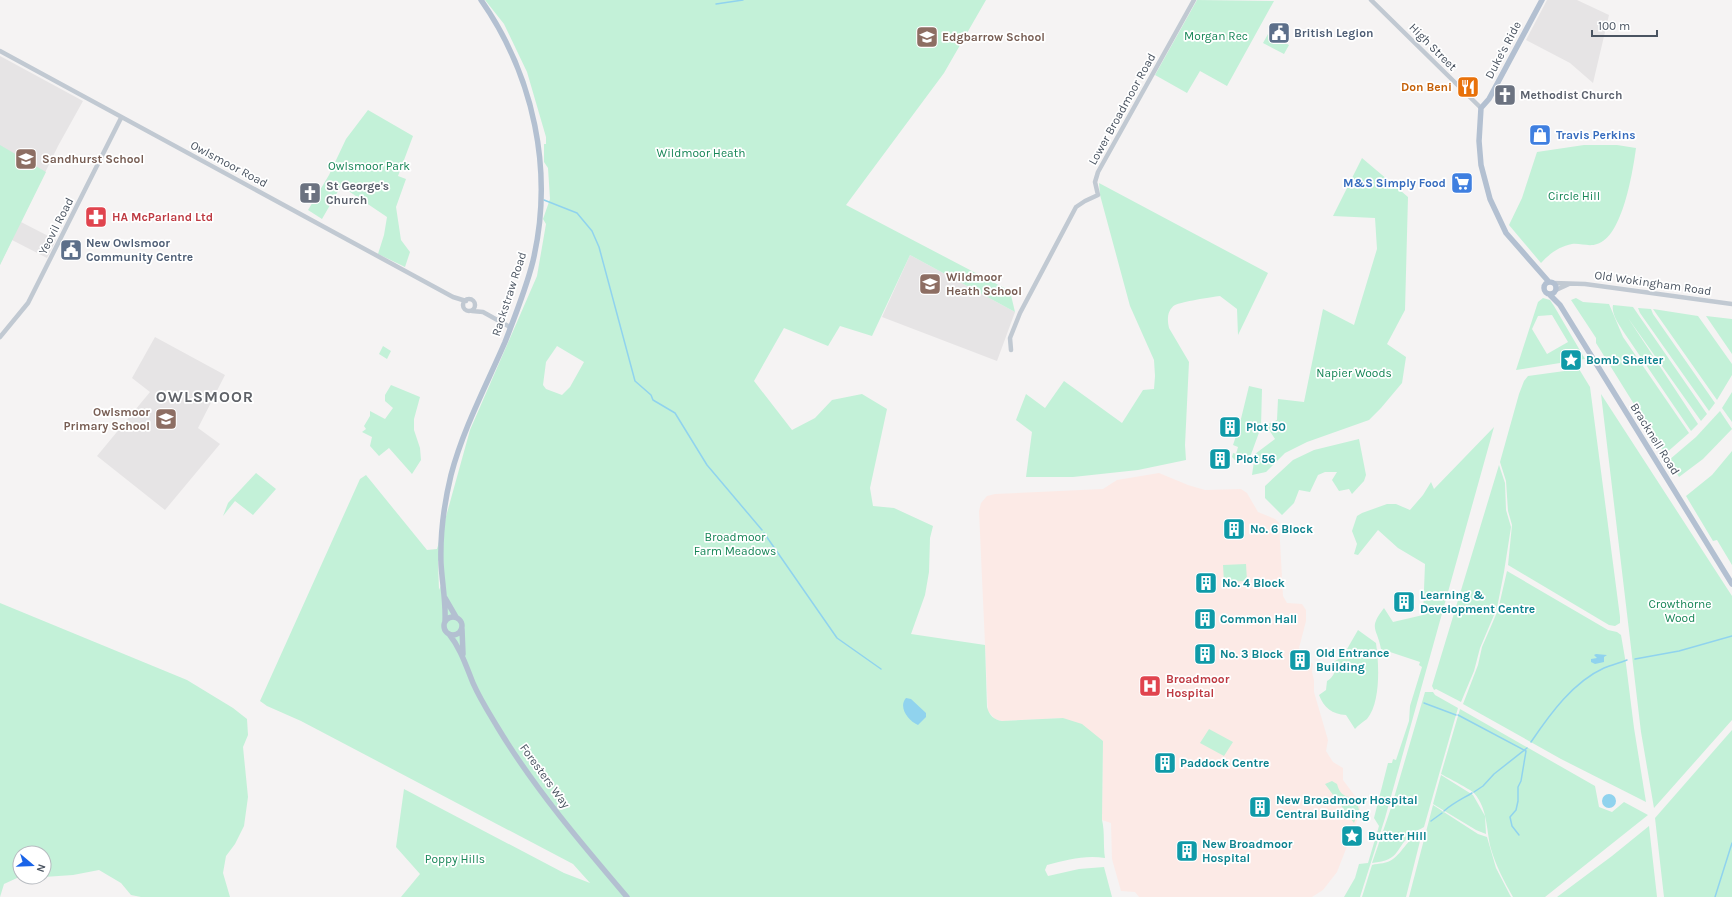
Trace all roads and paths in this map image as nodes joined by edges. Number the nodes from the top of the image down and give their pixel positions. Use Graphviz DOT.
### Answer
graph roads {
  1 [pos="481,0"];
  2 [pos="1194,0"];
  3 [pos="1371,0"];
  4 [pos="1542,0"];
  5 [pos="0,51"];
  6 [pos="1481,108"];
  7 [pos="121,118"];
  8 [pos="1549,283"];
  9 [pos="1571,283"];
  10 [pos="1554,292"];
  11 [pos="448,294"];
  12 [pos="466,301"];
  13 [pos="474,302"];
  14 [pos="1732,304"];
  15 [pos="464,307"];
  16 [pos="472,311"];
  17 [pos="483,312"];
  18 [pos="510,327"];
  19 [pos="0,337"];
  20 [pos="1011,350"];
  21 [pos="1732,584"];
  22 [pos="444,596"];
  23 [pos="456,617"];
  24 [pos="445,621"];
  25 [pos="462,627"];
  26 [pos="449,634"];
  27 [pos="463,655"];
  28 [pos="627,897"];
  1 -- 18 [label="main road, Rackstraw Road"];
  2 -- 20 [label="street, Lower Broadmoor Road"];
  3 -- 6 [label="street, High Street"];
  4 -- 6 [label="main road, Duke's Ride"];
  5 -- 7 [label="street, Owlsmoor Road"];
  6 -- 8 [label="main road"];
  7 -- 11 [label="street, Owlsmoor Road"];
  7 -- 19 [label="street, Yeovil Road"];
  8 -- 9 [label="street, Old Wokingham Road"];
  8 -- 10 [label="main road"];
  8 -- 10 [label="main road"];
  9 -- 10 [label="street"];
  9 -- 14 [label="street, Old Wokingham Road"];
  10 -- 21 [label="main road, Bracknell Road"];
  11 -- 12 [label="street, Owlsmoor Road"];
  11 -- 15 [label="street, Owlsmoor Road"];
  12 -- 13 [label="street"];
  12 -- 15 [label="street"];
  13 -- 16 [label="street"];
  13 -- 17 [label="street"];
  15 -- 16 [label="street"];
  16 -- 17 [label="street"];
  17 -- 18 [label="street"];
  18 -- 22 [label="main road, Rackstraw Road"];
  22 -- 23 [label="main road, Rackstraw Road"];
  22 -- 24 [label="main road, Rackstraw Road"];
  23 -- 24 [label="main road"];
  23 -- 25 [label="main road"];
  24 -- 26 [label="main road"];
  25 -- 26 [label="main road"];
  25 -- 27 [label="main road, Foresters Way"];
  26 -- 27 [label="main road, Foresters Way"];
  27 -- 28 [label="main road, Foresters Way"];
}
